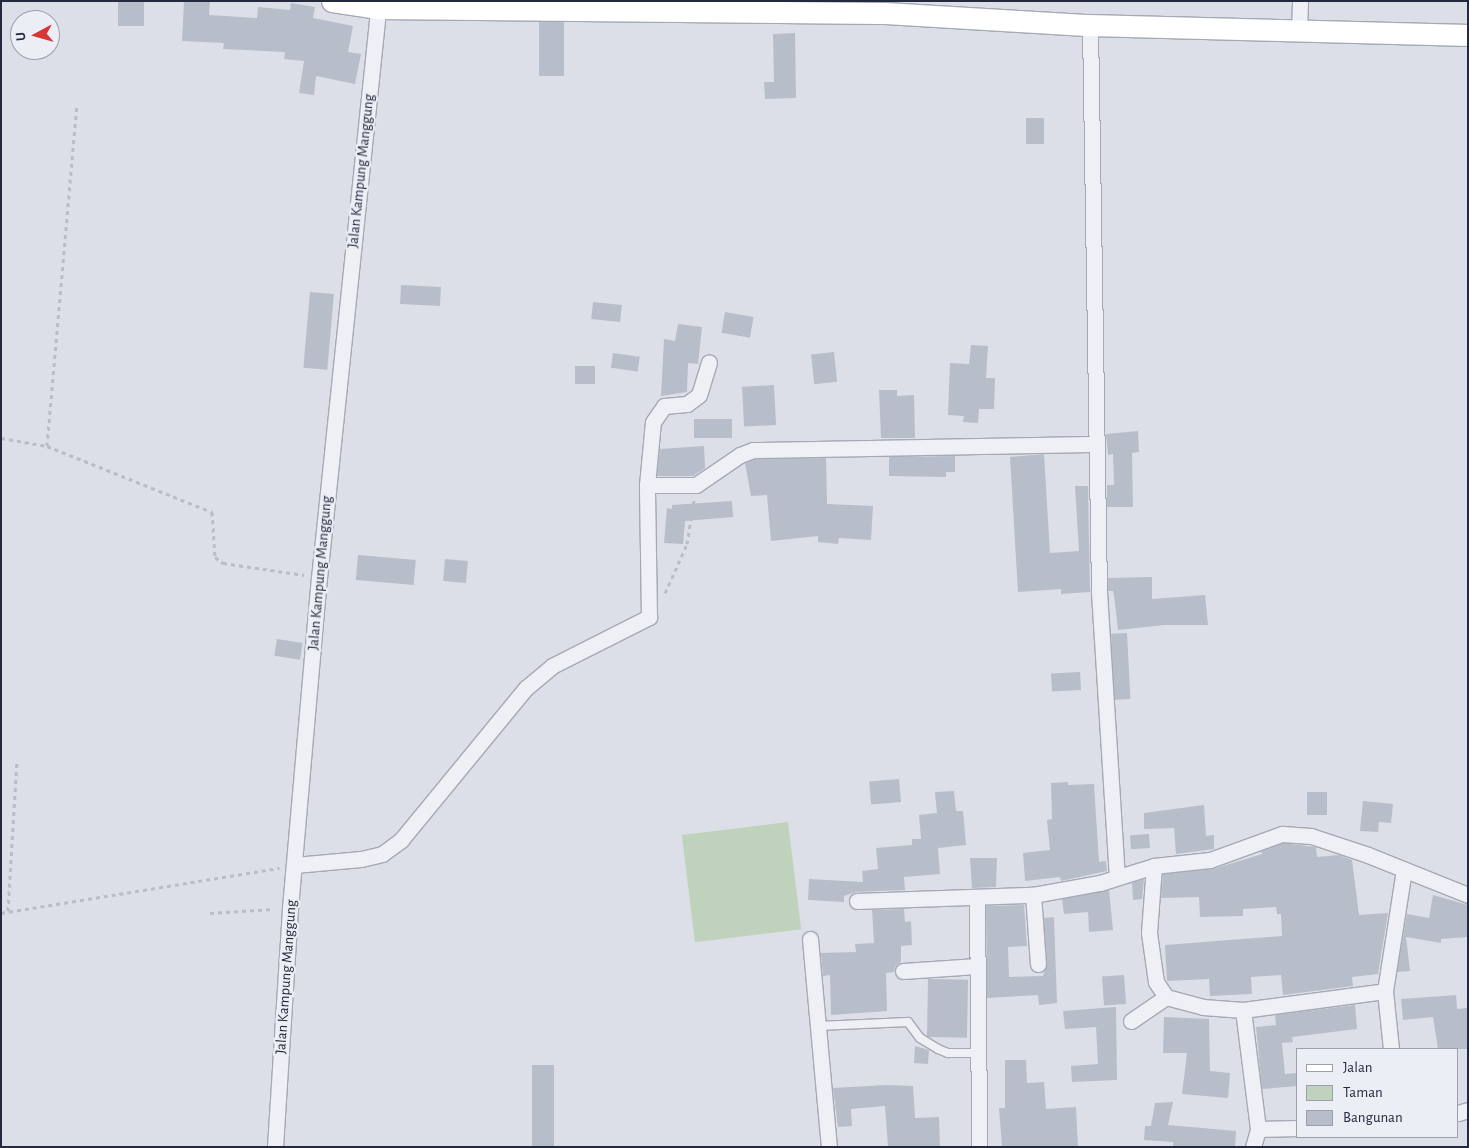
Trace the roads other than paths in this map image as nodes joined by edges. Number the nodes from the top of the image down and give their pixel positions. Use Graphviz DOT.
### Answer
graph roads {
  1 [pos="332,1"];
  2 [pos="1300,1"];
  3 [pos="378,5"];
  4 [pos="1090,24"];
  5 [pos="1299,30"];
  6 [pos="1468,35"];
  7 [pos="709,362"];
  8 [pos="1097,444"];
  9 [pos="646,485"];
  10 [pos="295,865"];
  11 [pos="1154,866"];
  12 [pos="1404,869"];
  13 [pos="1117,876"];
  14 [pos="1034,895"];
  15 [pos="1468,896"];
  16 [pos="977,897"];
  17 [pos="857,901"];
  18 [pos="810,939"];
  19 [pos="1038,964"];
  20 [pos="977,966"];
  21 [pos="903,971"];
  22 [pos="1385,991"];
  23 [pos="1166,997"];
  24 [pos="1243,1010"];
  25 [pos="1131,1021"];
  26 [pos="818,1026"];
  27 [pos="1391,1048"];
  28 [pos="979,1053"];
  29 [pos="1296,1128"];
  30 [pos="1258,1129"];
  31 [pos="275,1147"];
  32 [pos="829,1147"];
  33 [pos="979,1147"];
  34 [pos="1253,1147"];
  1 -- 3 [label="street"];
  2 -- 5 [label="street"];
  3 -- 4 [label="street"];
  3 -- 10 [label="street, Jalan Kampung Manggung"];
  4 -- 5 [label="street"];
  4 -- 8 [label="street"];
  5 -- 6 [label="street"];
  7 -- 9 [label="street"];
  8 -- 9 [label="street"];
  8 -- 13 [label="street"];
  9 -- 10 [label="street"];
  10 -- 31 [label="street, Jalan Kampung Manggung"];
  11 -- 12 [label="street"];
  11 -- 13 [label="street"];
  11 -- 23 [label="street"];
  12 -- 15 [label="street"];
  12 -- 22 [label="street"];
  13 -- 14 [label="street"];
  14 -- 16 [label="street"];
  14 -- 19 [label="street"];
  16 -- 17 [label="street"];
  16 -- 20 [label="street"];
  18 -- 26 [label="street"];
  20 -- 21 [label="street"];
  20 -- 28 [label="street"];
  22 -- 24 [label="street"];
  22 -- 27 [label="street"];
  23 -- 24 [label="street"];
  23 -- 25 [label="street"];
  24 -- 30 [label="street"];
  26 -- 28 [label="lane"];
  26 -- 32 [label="street"];
  28 -- 33 [label="street"];
  29 -- 30 [label="street"];
  30 -- 34 [label="street"];
}
